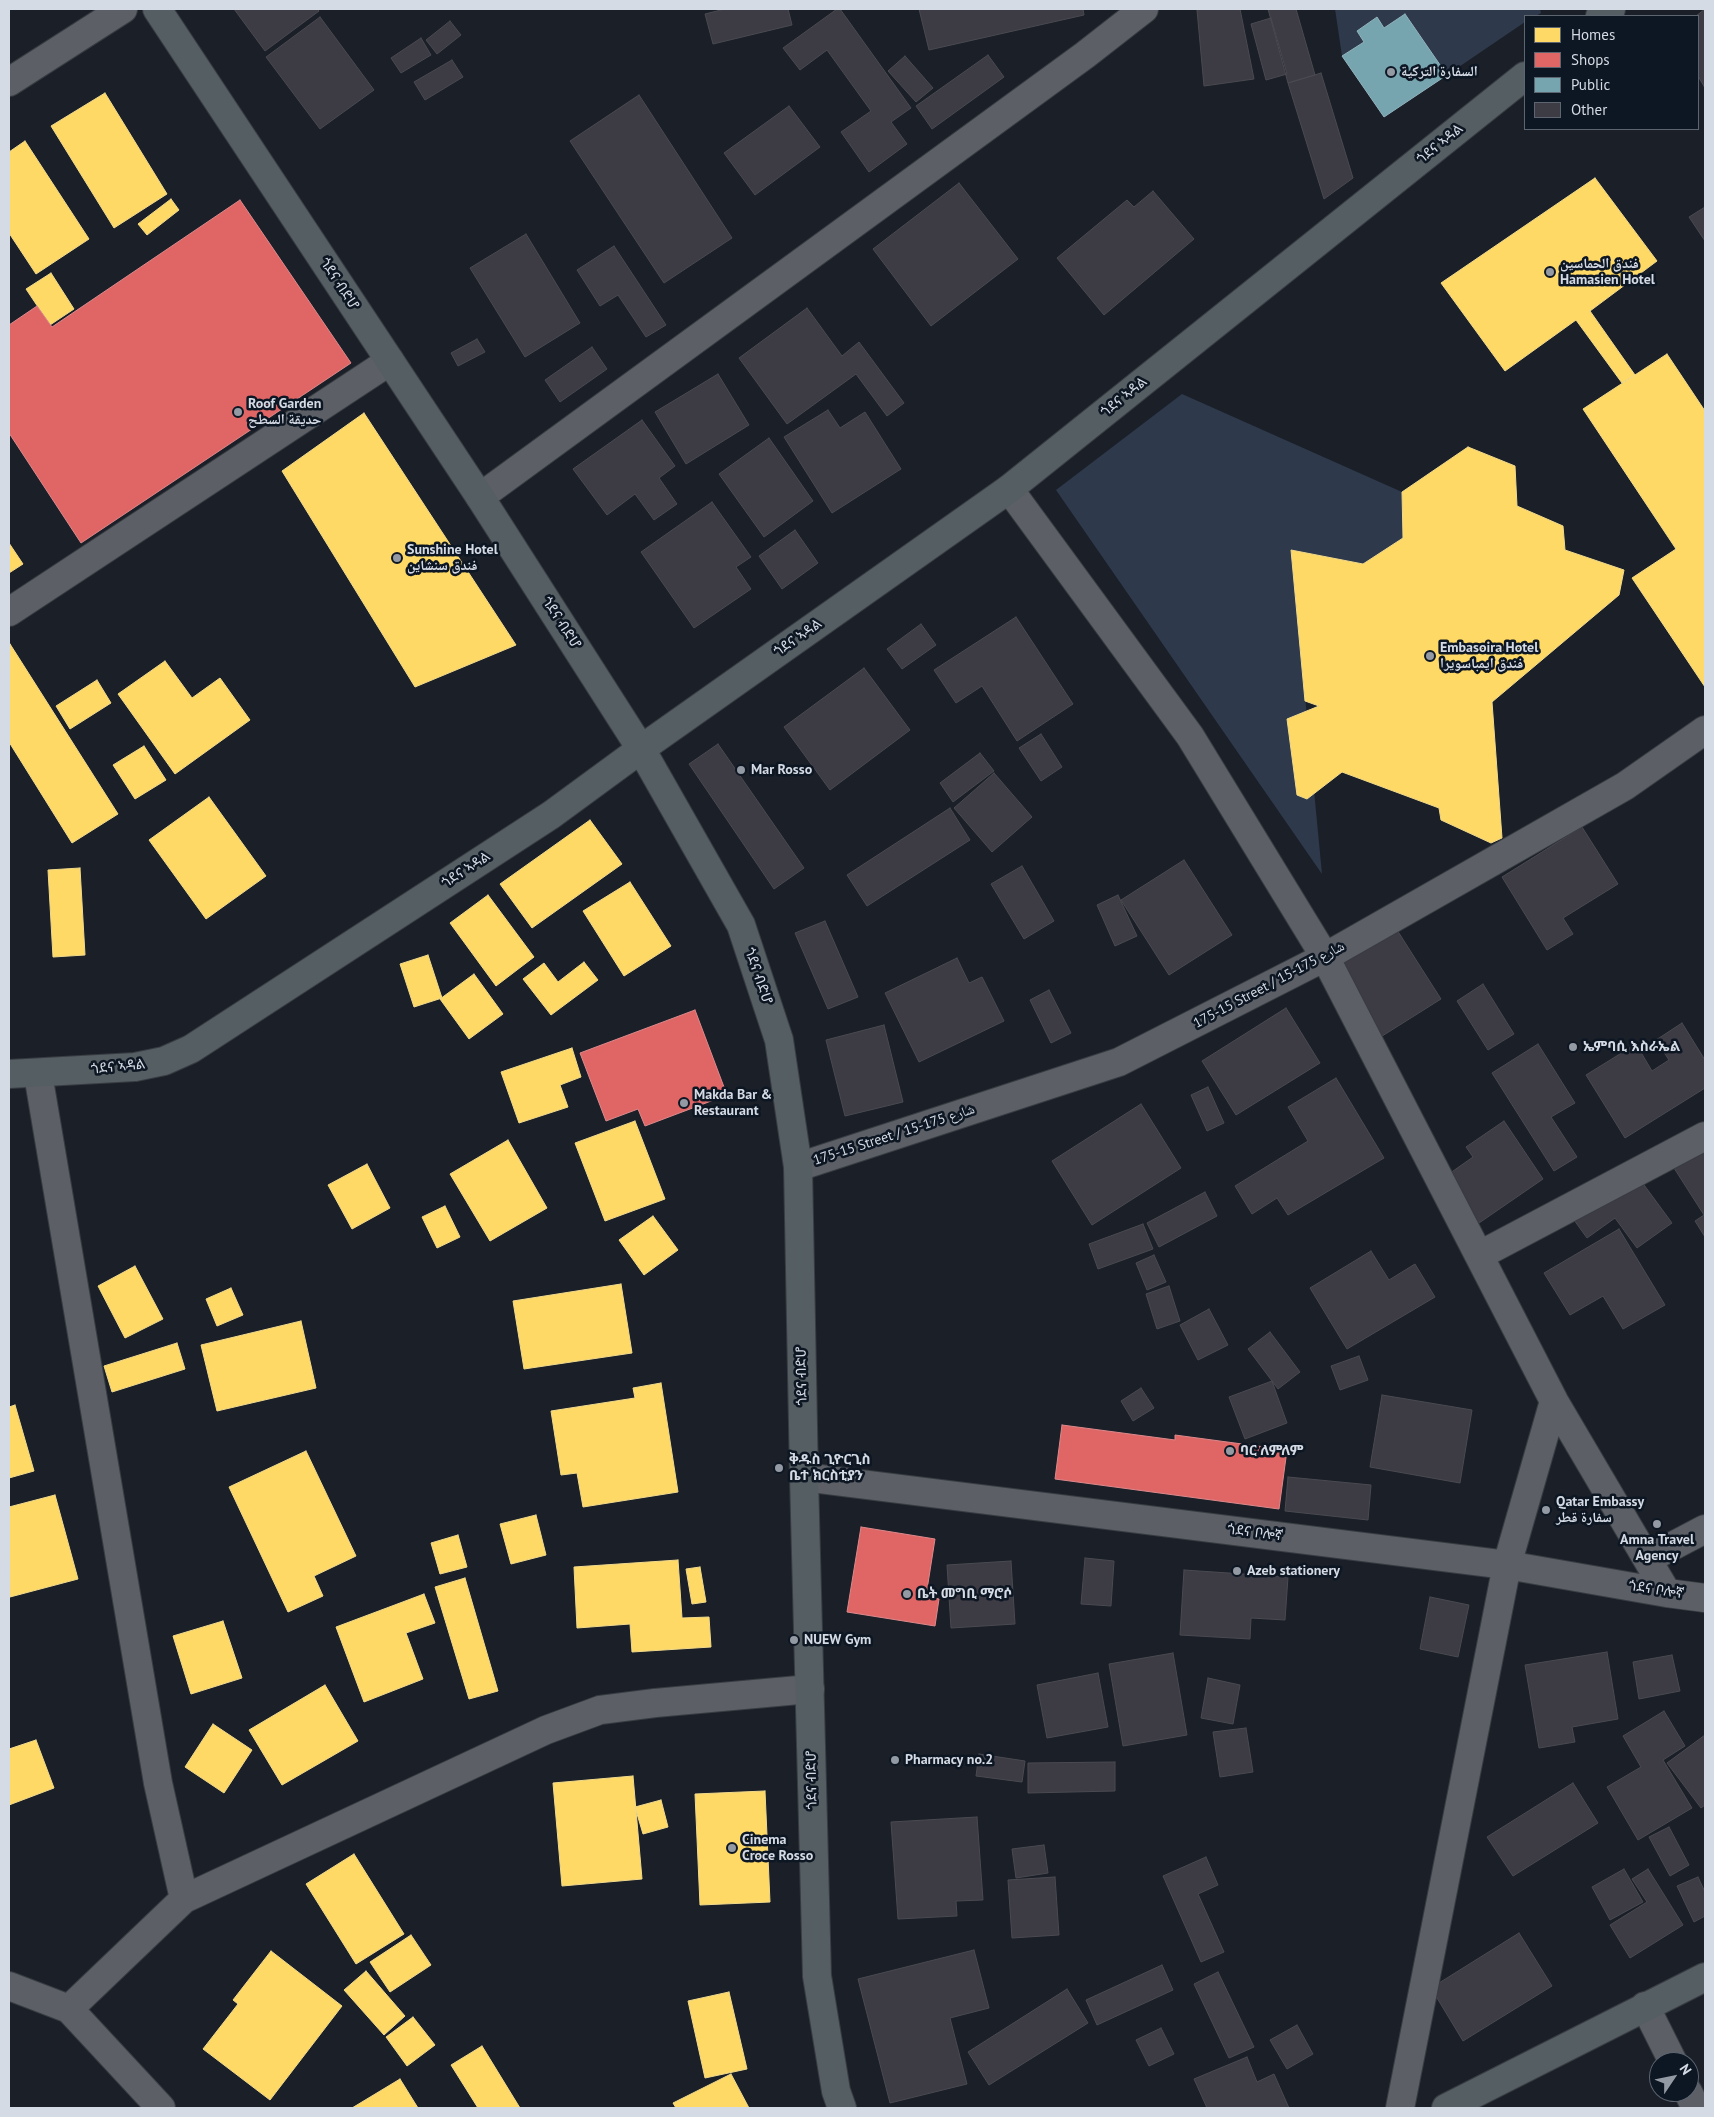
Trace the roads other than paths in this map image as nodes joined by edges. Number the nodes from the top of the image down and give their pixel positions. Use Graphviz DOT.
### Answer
graph roads {
  1 [pos="123,9"];
  2 [pos="157,9"];
  3 [pos="1144,9"];
  4 [pos="1524,77"];
  5 [pos="9,82"];
  6 [pos="390,361"];
  7 [pos="1009,489"];
  8 [pos="480,497"];
  9 [pos="9,612"];
  10 [pos="1705,730"];
  11 [pos="641,749"];
  12 [pos="1325,957"];
  13 [pos="9,1074"];
  14 [pos="38,1074"];
  15 [pos="1705,1136"];
  16 [pos="798,1166"];
  17 [pos="1480,1255"];
  18 [pos="1554,1401"];
  19 [pos="804,1476"];
  20 [pos="1705,1529"];
  21 [pos="1648,1559"];
  22 [pos="1507,1565"];
  23 [pos="1667,1593"];
  24 [pos="1705,1598"];
  25 [pos="810,1689"];
  26 [pos="184,1899"];
  27 [pos="1705,1977"];
  28 [pos="9,1986"];
  29 [pos="1645,2006"];
  30 [pos="69,2009"];
  31 [pos="1668,2052"];
  32 [pos="161,2108"];
  33 [pos="842,2108"];
  34 [pos="1400,2108"];
  35 [pos="1446,2108"];
  1 -- 5 [label="street"];
  2 -- 6 [label="main road, ጎደና ብድሆ"];
  3 -- 8 [label="street"];
  4 -- 7 [label="main road, ጎደና ኣዳል"];
  6 -- 8 [label="main road, ጎደና ብድሆ"];
  6 -- 9 [label="street"];
  7 -- 11 [label="main road, ጎደና ኣዳል"];
  7 -- 12 [label="street"];
  8 -- 11 [label="main road, ጎደና ብድሆ"];
  10 -- 12 [label="street, 175-15 Street / شارع 175-15"];
  11 -- 14 [label="main road, ጎደና ኣዳል"];
  11 -- 16 [label="main road, ጎደና ብድሆ"];
  12 -- 16 [label="street, 175-15 Street / شارع 175-15"];
  12 -- 17 [label="street"];
  13 -- 14 [label="main road, ጎደና ኣዳል"];
  14 -- 26 [label="street"];
  15 -- 17 [label="street"];
  16 -- 19 [label="main road, ጎደና ብድሆ"];
  17 -- 18 [label="street"];
  18 -- 21 [label="street"];
  18 -- 22 [label="street"];
  19 -- 22 [label="street, ጎደና ቦሎኛ"];
  19 -- 25 [label="main road, ጎደና ብድሆ"];
  20 -- 21 [label="street"];
  21 -- 23 [label="street"];
  22 -- 23 [label="street, ጎደና ቦሎኛ"];
  22 -- 34 [label="street"];
  23 -- 24 [label="street, ጎደና ቦሎኛ"];
  25 -- 26 [label="street"];
  25 -- 33 [label="main road, ጎደና ብድሆ"];
  26 -- 30 [label="street"];
  27 -- 29 [label="main road"];
  28 -- 30 [label="street"];
  29 -- 31 [label="street"];
  29 -- 35 [label="main road"];
  30 -- 32 [label="street"];
}
